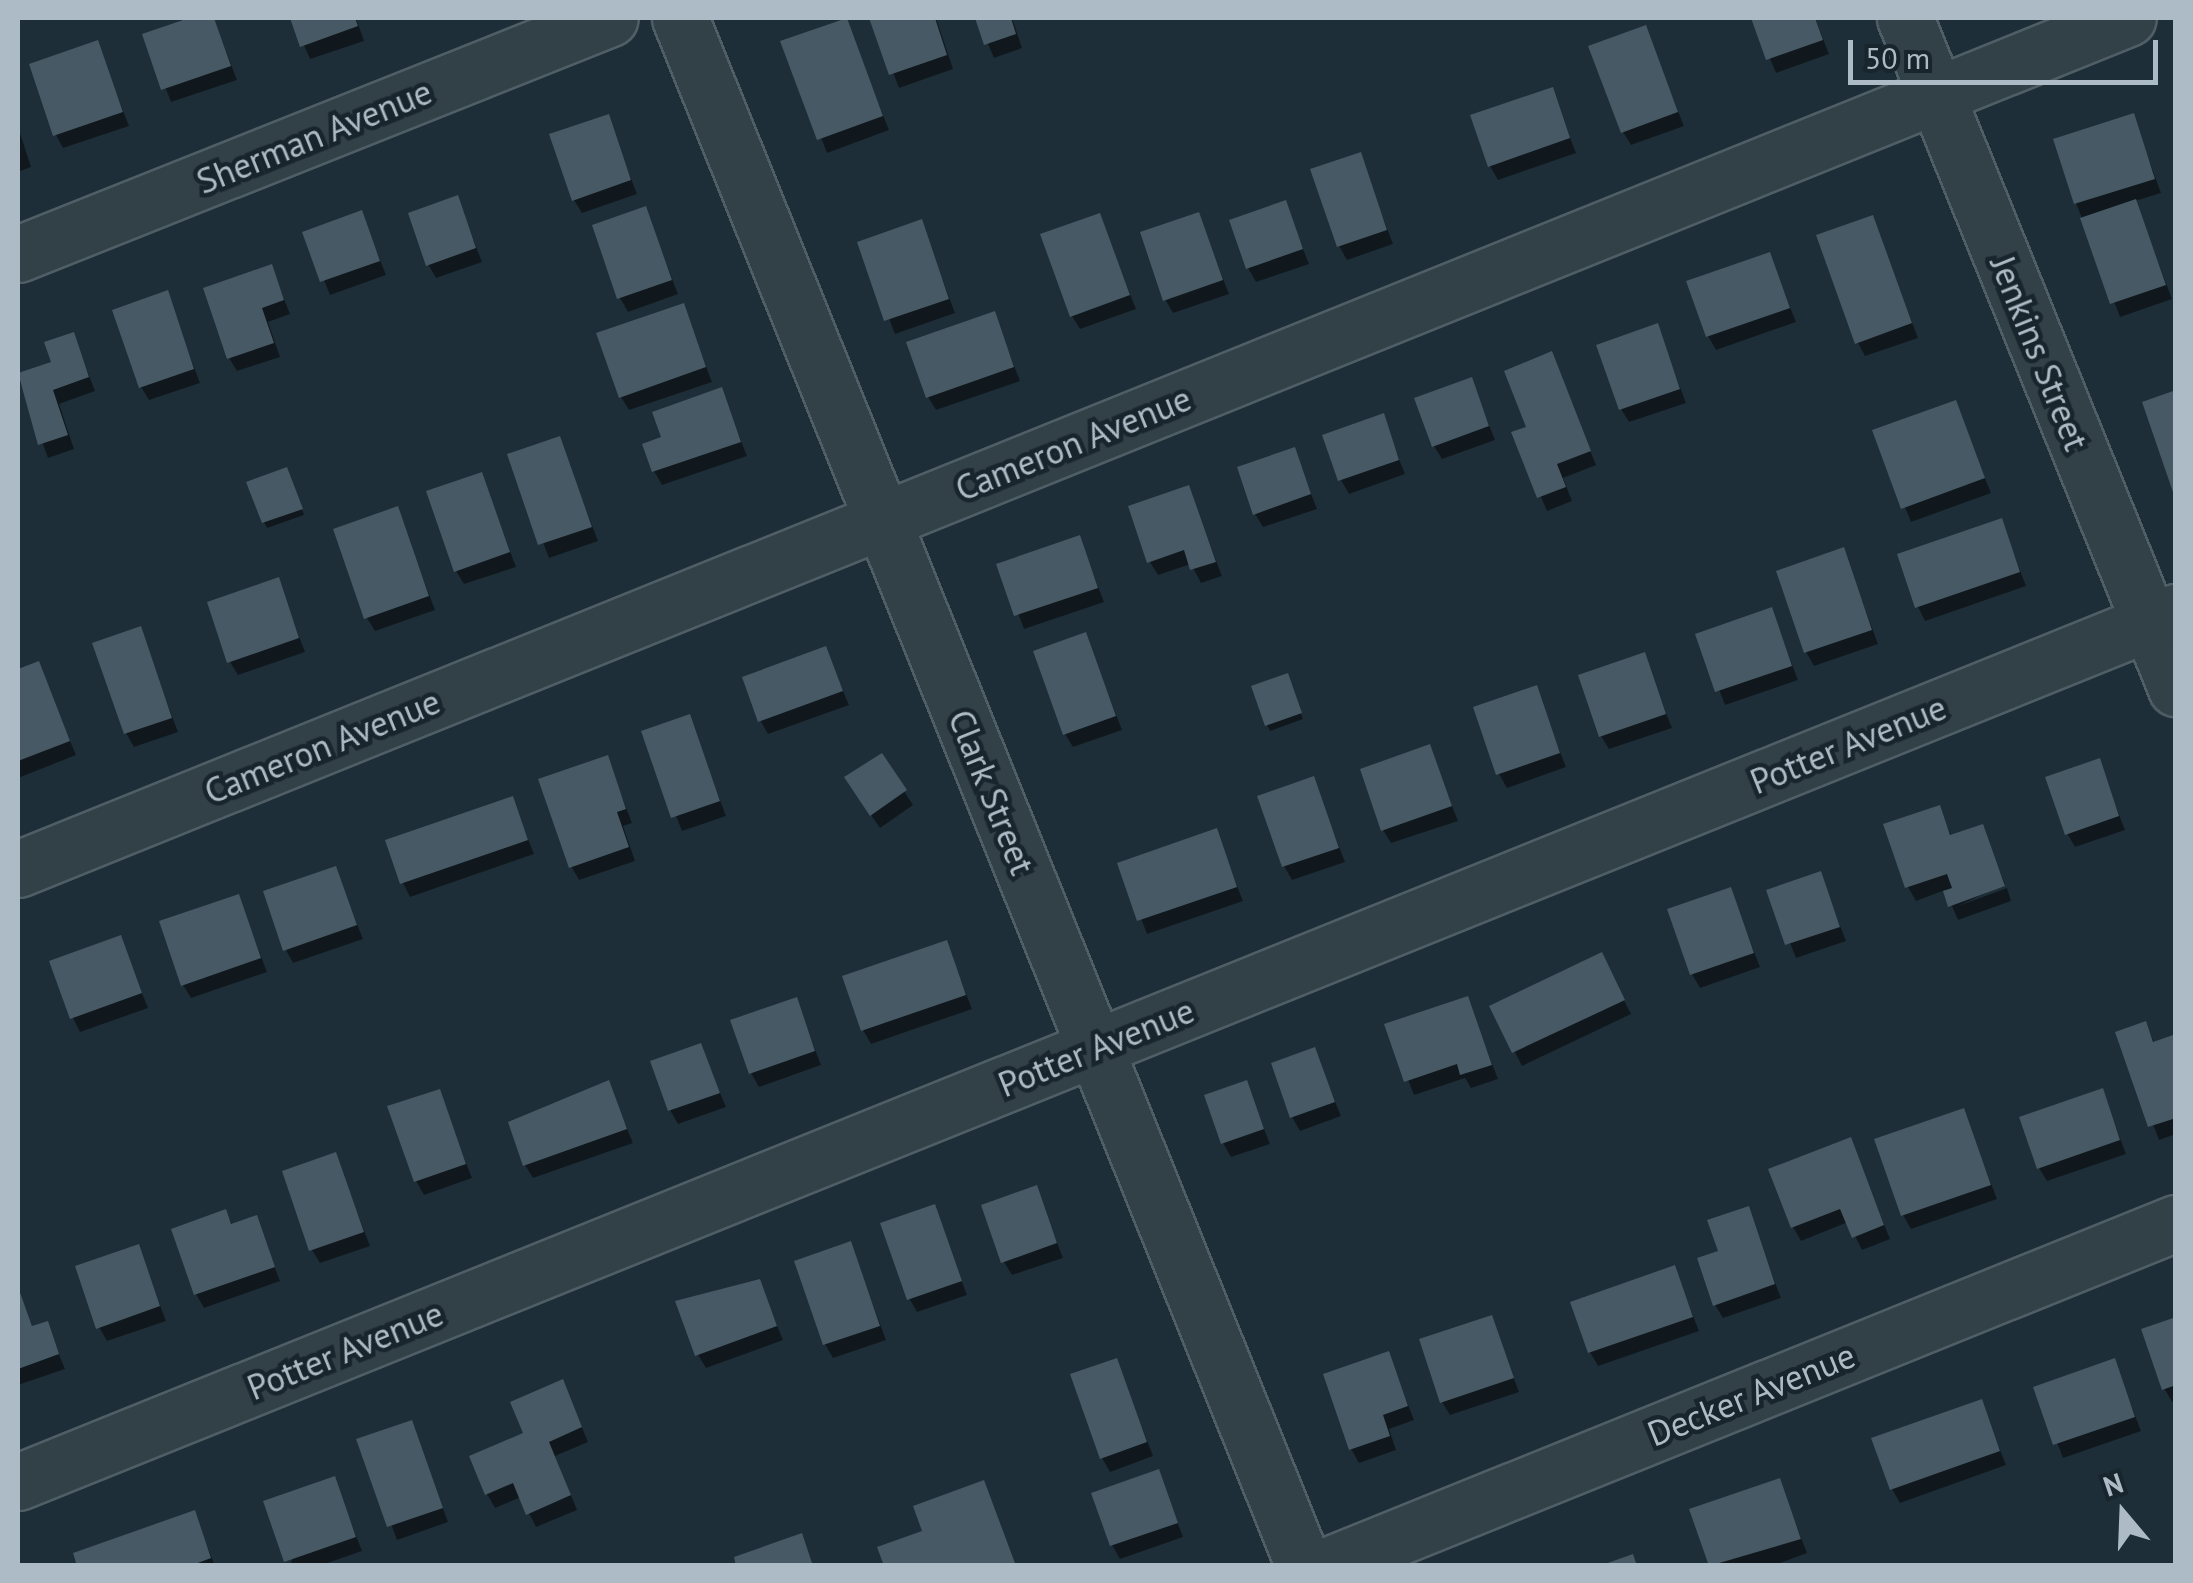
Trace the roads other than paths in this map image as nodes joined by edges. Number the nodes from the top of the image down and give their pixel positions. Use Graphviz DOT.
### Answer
graph roads {
  1 [pos="610,18"];
  2 [pos="680,18"];
  3 [pos="1905,18"];
  4 [pos="2128,18"];
  5 [pos="1936,95"];
  6 [pos="18,254"];
  7 [pos="883,520"];
  8 [pos="2162,618"];
  9 [pos="2176,688"];
  10 [pos="18,869"];
  11 [pos="1094,1048"];
  12 [pos="2176,1223"];
  13 [pos="18,1482"];
  14 [pos="1304,1566"];
  15 [pos="1326,1566"];
  1 -- 6 [label="street, Sherman Avenue"];
  2 -- 7 [label="street, Clark Street"];
  3 -- 5 [label="street, Jenkins Street"];
  4 -- 5 [label="street, Cameron Avenue"];
  5 -- 7 [label="street, Cameron Avenue"];
  5 -- 8 [label="street, Jenkins Street"];
  7 -- 10 [label="street, Cameron Avenue"];
  7 -- 11 [label="street, Clark Street"];
  8 -- 9 [label="street, Jenkins Street"];
  8 -- 11 [label="street, Potter Avenue"];
  11 -- 13 [label="street, Potter Avenue"];
  11 -- 14 [label="street, Clark Street"];
  12 -- 15 [label="street, Decker Avenue"];
}
